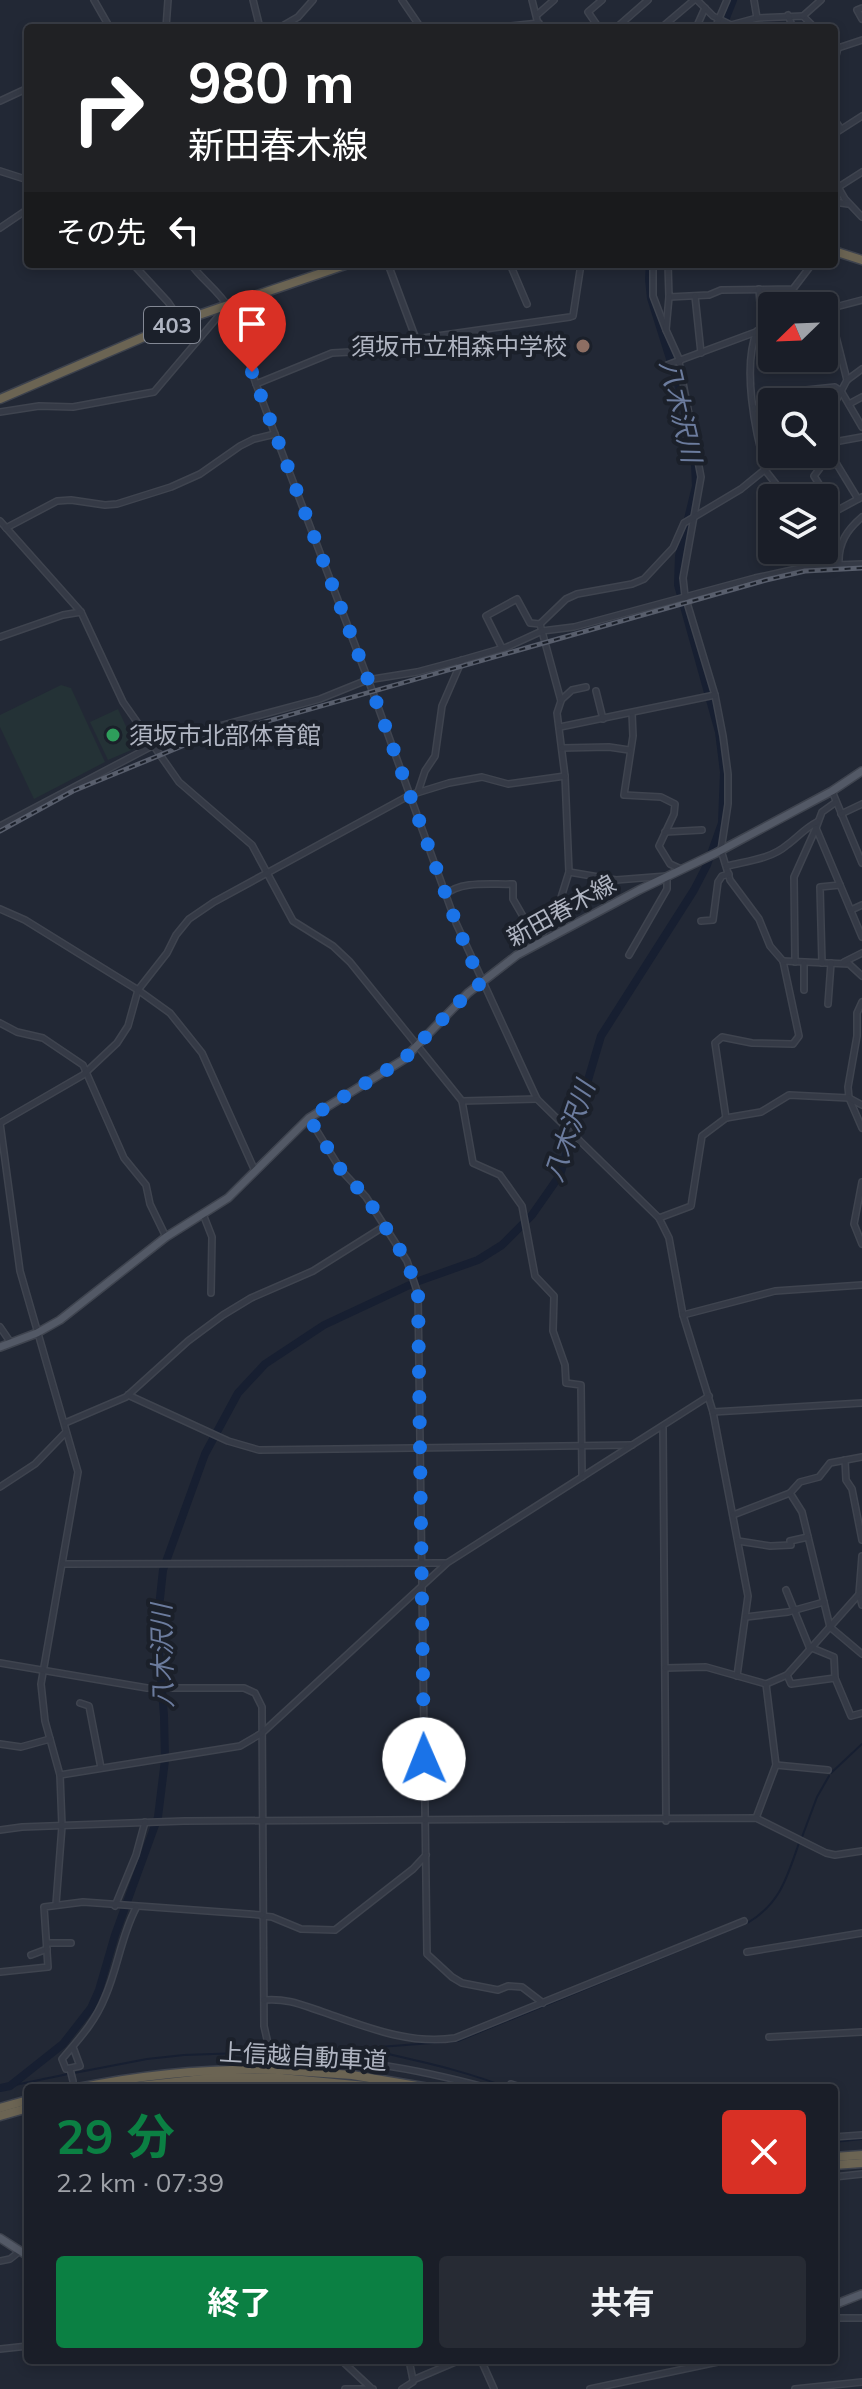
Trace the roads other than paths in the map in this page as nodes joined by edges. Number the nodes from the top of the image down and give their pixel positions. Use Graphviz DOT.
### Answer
graph roads {
  1 [pos="94,0"];
  2 [pos="168,0"];
  3 [pos="253,0"];
  4 [pos="313,0"];
  5 [pos="402,0"];
  6 [pos="532,0"];
  7 [pos="554,0"];
  8 [pos="602,0"];
  9 [pos="648,0"];
  10 [pos="696,0"];
  11 [pos="727,0"];
  12 [pos="754,0"];
  13 [pos="821,0"];
  14 [pos="705,8"];
  15 [pos="862,8"];
  16 [pos="538,14"];
  17 [pos="788,15"];
  18 [pos="803,16"];
  19 [pos="757,18"];
  20 [pos="862,19"];
  21 [pos="721,21"];
  22 [pos="108,24"];
  23 [pos="166,24"];
  24 [pos="259,24"];
  25 [pos="286,24"];
  26 [pos="418,24"];
  27 [pos="539,24"];
  28 [pos="596,24"];
  29 [pos="621,24"];
  30 [pos="671,24"];
  31 [pos="698,24"];
  32 [pos="718,24"];
  33 [pos="731,24"];
  34 [pos="742,24"];
  35 [pos="791,24"];
  36 [pos="811,24"];
  37 [pos="862,40"];
  38 [pos="838,46"];
  39 [pos="24,90"];
  40 [pos="0,101"];
  41 [pos="862,116"];
  42 [pos="838,125"];
  43 [pos="841,129"];
  44 [pos="838,131"];
  45 [pos="0,171"];
  46 [pos="862,172"];
  47 [pos="24,179"];
  48 [pos="838,187"];
  49 [pos="838,189"];
  50 [pos="838,203"];
  51 [pos="849,204"];
  52 [pos="24,212"];
  53 [pos="862,217"];
  54 [pos="0,228"];
  55 [pos="838,252"];
  56 [pos="862,260"];
  57 [pos="137,268"];
  58 [pos="194,268"];
  59 [pos="336,268"];
  60 [pos="389,268"];
  61 [pos="512,268"];
  62 [pos="580,268"];
  63 [pos="653,268"];
  64 [pos="668,268"];
  65 [pos="809,268"];
  66 [pos="759,289"];
  67 [pos="695,296"];
  68 [pos="669,297"];
  69 [pos="862,300"];
  70 [pos="527,304"];
  71 [pos="228,305"];
  72 [pos="838,307"];
  73 [pos="181,321"];
  74 [pos="666,330"];
  75 [pos="758,330"];
  76 [pos="758,332"];
  77 [pos="416,339"];
  78 [pos="838,347"];
  79 [pos="701,353"];
  80 [pos="840,355"];
  81 [pos="680,361"];
  82 [pos="667,365"];
  83 [pos="862,369"];
  84 [pos="847,380"];
  85 [pos="256,384"];
  86 [pos="838,389"];
  87 [pos="841,391"];
  88 [pos="838,395"];
  89 [pos="862,397"];
  90 [pos="0,399"];
  91 [pos="849,404"];
  92 [pos="754,408"];
  93 [pos="758,408"];
  94 [pos="0,412"];
  95 [pos="860,417"];
  96 [pos="862,427"];
  97 [pos="275,434"];
  98 [pos="862,437"];
  99 [pos="838,441"];
  100 [pos="838,467"];
  101 [pos="768,468"];
  102 [pos="820,468"];
  103 [pos="766,470"];
  104 [pos="776,484"];
  105 [pos="860,498"];
  106 [pos="862,517"];
  107 [pos="693,518"];
  108 [pos="0,521"];
  109 [pos="6,528"];
  110 [pos="839,564"];
  111 [pos="862,564"];
  112 [pos="818,566"];
  113 [pos="685,596"];
  114 [pos="81,612"];
  115 [pos="540,624"];
  116 [pos="542,631"];
  117 [pos="0,637"];
  118 [pos="502,648"];
  119 [pos="462,660"];
  120 [pos="367,680"];
  121 [pos="586,687"];
  122 [pos="596,691"];
  123 [pos="712,696"];
  124 [pos="561,701"];
  125 [pos="632,713"];
  126 [pos="603,719"];
  127 [pos="560,727"];
  128 [pos="154,745"];
  129 [pos="562,748"];
  130 [pos="629,750"];
  131 [pos="862,771"];
  132 [pos="565,776"];
  133 [pos="832,791"];
  134 [pos="418,792"];
  135 [pos="410,795"];
  136 [pos="836,802"];
  137 [pos="862,804"];
  138 [pos="841,814"];
  139 [pos="817,825"];
  140 [pos="0,826"];
  141 [pos="702,830"];
  142 [pos="665,832"];
  143 [pos="718,852"];
  144 [pos="862,863"];
  145 [pos="727,866"];
  146 [pos="681,869"];
  147 [pos="569,872"];
  148 [pos="267,873"];
  149 [pos="729,874"];
  150 [pos="667,876"];
  151 [pos="840,885"];
  152 [pos="445,895"];
  153 [pos="561,900"];
  154 [pos="862,905"];
  155 [pos="0,909"];
  156 [pos="851,910"];
  157 [pos="701,921"];
  158 [pos="528,925"];
  159 [pos="549,936"];
  160 [pos="862,937"];
  161 [pos="862,953"];
  162 [pos="517,955"];
  163 [pos="629,955"];
  164 [pos="783,961"];
  165 [pos="795,962"];
  166 [pos="804,963"];
  167 [pos="822,963"];
  168 [pos="831,963"];
  169 [pos="843,963"];
  170 [pos="862,976"];
  171 [pos="481,983"];
  172 [pos="138,990"];
  173 [pos="804,990"];
  174 [pos="862,1002"];
  175 [pos="828,1004"];
  176 [pos="0,1023"];
  177 [pos="417,1047"];
  178 [pos="87,1072"];
  179 [pos="849,1098"];
  180 [pos="537,1099"];
  181 [pos="462,1101"];
  182 [pos="862,1105"];
  183 [pos="309,1118"];
  184 [pos="726,1118"];
  185 [pos="0,1123"];
  186 [pos="862,1128"];
  187 [pos="255,1171"];
  188 [pos="862,1182"];
  189 [pos="203,1214"];
  190 [pos="659,1218"];
  191 [pos="383,1227"];
  192 [pos="166,1237"];
  193 [pos="862,1244"];
  194 [pos="862,1285"];
  195 [pos="211,1293"];
  196 [pos="683,1315"];
  197 [pos="0,1327"];
  198 [pos="37,1333"];
  199 [pos="11,1343"];
  200 [pos="0,1347"];
  201 [pos="128,1395"];
  202 [pos="709,1396"];
  203 [pos="862,1403"];
  204 [pos="713,1412"];
  205 [pos="65,1423"];
  206 [pos="663,1428"];
  207 [pos="67,1431"];
  208 [pos="632,1445"];
  209 [pos="582,1446"];
  210 [pos="420,1447"];
  211 [pos="862,1457"];
  212 [pos="845,1460"];
  213 [pos="582,1478"];
  214 [pos="0,1487"];
  215 [pos="790,1493"];
  216 [pos="733,1515"];
  217 [pos="808,1537"];
  218 [pos="862,1540"];
  219 [pos="738,1541"];
  220 [pos="862,1556"];
  221 [pos="422,1562"];
  222 [pos="447,1563"];
  223 [pos="63,1564"];
  224 [pos="423,1585"];
  225 [pos="786,1590"];
  226 [pos="860,1592"];
  227 [pos="824,1602"];
  228 [pos="862,1605"];
  229 [pos="794,1609"];
  230 [pos="746,1617"];
  231 [pos="830,1627"];
  232 [pos="812,1649"];
  233 [pos="862,1654"];
  234 [pos="0,1663"];
  235 [pos="665,1668"];
  236 [pos="43,1670"];
  237 [pos="787,1675"];
  238 [pos="737,1676"];
  239 [pos="835,1678"];
  240 [pos="766,1684"];
  241 [pos="80,1703"];
  242 [pos="862,1713"];
  243 [pos="262,1733"];
  244 [pos="50,1739"];
  245 [pos="0,1744"];
  246 [pos="776,1765"];
  247 [pos="101,1768"];
  248 [pos="828,1770"];
  249 [pos="60,1775"];
  250 [pos="756,1818"];
  251 [pos="262,1821"];
  252 [pos="425,1821"];
  253 [pos="666,1821"];
  254 [pos="146,1822"];
  255 [pos="62,1826"];
  256 [pos="0,1830"];
  257 [pos="862,1851"];
  258 [pos="426,1855"];
  259 [pos="56,1904"];
  260 [pos="115,1906"];
  261 [pos="135,1908"];
  262 [pos="262,1916"];
  263 [pos="744,1921"];
  264 [pos="862,1933"];
  265 [pos="71,1943"];
  266 [pos="47,1946"];
  267 [pos="747,1952"];
  268 [pos="31,1955"];
  269 [pos="0,1972"];
  270 [pos="264,2000"];
  271 [pos="543,2003"];
  272 [pos="862,2032"];
  273 [pos="769,2037"];
  274 [pos="73,2047"];
  275 [pos="271,2058"];
  276 [pos="70,2069"];
  277 [pos="281,2074"];
  278 [pos="76,2084"];
  279 [pos="84,2084"];
  280 [pos="157,2084"];
  281 [pos="277,2084"];
  282 [pos="357,2084"];
  283 [pos="405,2084"];
  284 [pos="471,2084"];
  285 [pos="24,2101"];
  286 [pos="0,2108"];
  287 [pos="24,2109"];
  288 [pos="0,2116"];
  289 [pos="862,2135"];
  290 [pos="838,2137"];
  291 [pos="862,2155"];
  292 [pos="838,2157"];
  293 [pos="862,2163"];
  294 [pos="838,2165"];
  295 [pos="862,2174"];
  296 [pos="838,2177"];
  297 [pos="0,2238"];
  298 [pos="20,2251"];
  299 [pos="24,2254"];
  300 [pos="0,2261"];
  301 [pos="862,2294"];
  302 [pos="838,2303"];
  303 [pos="838,2318"];
  304 [pos="862,2318"];
  305 [pos="24,2346"];
  306 [pos="0,2349"];
  307 [pos="345,2364"];
  308 [pos="410,2364"];
  309 [pos="452,2364"];
  310 [pos="483,2364"];
  311 [pos="708,2364"];
  312 [pos="862,2382"];
  313 [pos="414,2384"];
  314 [pos="826,2384"];
  315 [pos="372,2388"];
  316 [pos="345,2389"];
  317 [pos="402,2389"];
  318 [pos="494,2389"];
  319 [pos="590,2389"];
  320 [pos="795,2389"];
  321 [pos="833,2389"];
  1 -- 22 [label="street"];
  2 -- 23 [label="street"];
  3 -- 24 [label="street"];
  4 -- 25 [label="street"];
  5 -- 26 [label="street"];
  6 -- 16 [label="street"];
  7 -- 16 [label="street"];
  8 -- 28 [label="street"];
  9 -- 29 [label="street"];
  10 -- 14 [label="street"];
  10 -- 30 [label="street"];
  11 -- 21 [label="street"];
  12 -- 19 [label="street"];
  13 -- 18 [label="street"];
  14 -- 21 [label="street"];
  14 -- 31 [label="street"];
  15 -- 20 [label="street"];
  16 -- 27 [label="street"];
  17 -- 18 [label="street"];
  17 -- 19 [label="street"];
  17 -- 35 [label="street"];
  18 -- 36 [label="street"];
  19 -- 34 [label="street"];
  21 -- 32 [label="street"];
  21 -- 33 [label="street"];
  37 -- 38 [label="street"];
  39 -- 40 [label="street"];
  41 -- 43 [label="street"];
  42 -- 43 [label="street"];
  43 -- 44 [label="street"];
  45 -- 47 [label="street"];
  46 -- 48 [label="street"];
  49 -- 51 [label="street"];
  50 -- 51 [label="street"];
  51 -- 53 [label="street"];
  52 -- 54 [label="street"];
  55 -- 56 [label="highway"];
  57 -- 73 [label="street"];
  58 -- 71 [label="street"];
  59 -- 71 [label="highway, 403"];
  60 -- 77 [label="street"];
  61 -- 70 [label="street"];
  62 -- 77 [label="street"];
  63 -- 74 [label="street"];
  64 -- 68 [label="street"];
  65 -- 66 [label="street"];
  66 -- 67 [label="street"];
  67 -- 68 [label="street"];
  67 -- 79 [label="street"];
  68 -- 74 [label="street"];
  69 -- 72 [label="street"];
  71 -- 73 [label="highway, 403"];
  71 -- 85 [label="street"];
  71 -- 94 [label="street"];
  73 -- 90 [label="highway, 403"];
  74 -- 81 [label="street"];
  75 -- 79 [label="street"];
  76 -- 92 [label="street"];
  77 -- 85 [label="street"];
  78 -- 80 [label="street"];
  79 -- 81 [label="street"];
  80 -- 84 [label="street"];
  81 -- 82 [label="street"];
  81 -- 107 [label="street"];
  83 -- 84 [label="street"];
  84 -- 87 [label="street"];
  85 -- 97 [label="street"];
  86 -- 87 [label="street"];
  87 -- 88 [label="street"];
  87 -- 91 [label="street"];
  89 -- 91 [label="street"];
  91 -- 95 [label="street"];
  92 -- 93 [label="street"];
  92 -- 103 [label="street"];
  95 -- 96 [label="street"];
  97 -- 109 [label="street"];
  97 -- 120 [label="street"];
  98 -- 99 [label="street"];
  100 -- 105 [label="street"];
  101 -- 103 [label="street"];
  102 -- 105 [label="street"];
  103 -- 104 [label="street"];
  103 -- 107 [label="street"];
  106 -- 110 [label="street"];
  107 -- 113 [label="street"];
  107 -- 115 [label="street"];
  108 -- 109 [label="street"];
  109 -- 114 [label="street"];
  110 -- 111 [label="street"];
  110 -- 112 [label="street"];
  112 -- 113 [label="street"];
  113 -- 116 [label="street"];
  113 -- 123 [label="street"];
  114 -- 117 [label="street"];
  114 -- 128 [label="street"];
  115 -- 116 [label="street"];
  115 -- 118 [label="street"];
  116 -- 118 [label="street"];
  116 -- 124 [label="street"];
  118 -- 119 [label="street"];
  119 -- 120 [label="street"];
  119 -- 134 [label="street"];
  120 -- 128 [label="street"];
  120 -- 135 [label="street"];
  121 -- 124 [label="street"];
  122 -- 126 [label="street"];
  123 -- 125 [label="street"];
  123 -- 143 [label="street"];
  124 -- 127 [label="street"];
  125 -- 126 [label="street"];
  125 -- 130 [label="street"];
  126 -- 127 [label="street"];
  127 -- 129 [label="street"];
  128 -- 140 [label="street"];
  128 -- 148 [label="street"];
  129 -- 130 [label="street"];
  129 -- 132 [label="street"];
  130 -- 142 [label="street"];
  131 -- 133 [label="main road, 新田春木線"];
  132 -- 134 [label="street"];
  132 -- 147 [label="street"];
  133 -- 136 [label="street"];
  133 -- 143 [label="main road, 新田春木線"];
  134 -- 135 [label="street"];
  135 -- 148 [label="street"];
  135 -- 152 [label="street"];
  136 -- 138 [label="street"];
  136 -- 139 [label="street"];
  137 -- 138 [label="street"];
  138 -- 144 [label="street"];
  139 -- 145 [label="street"];
  139 -- 151 [label="street"];
  139 -- 165 [label="street"];
  141 -- 142 [label="street"];
  142 -- 146 [label="street"];
  143 -- 145 [label="street"];
  143 -- 146 [label="main road, 新田春木線"];
  145 -- 149 [label="street"];
  146 -- 150 [label="main road, 新田春木線"];
  147 -- 150 [label="street"];
  147 -- 153 [label="street"];
  148 -- 172 [label="street"];
  148 -- 177 [label="street"];
  149 -- 157 [label="street"];
  149 -- 164 [label="street"];
  150 -- 159 [label="main road, 新田春木線"];
  150 -- 163 [label="street"];
  151 -- 156 [label="street"];
  151 -- 167 [label="street"];
  152 -- 158 [label="street"];
  152 -- 171 [label="street"];
  153 -- 158 [label="street"];
  153 -- 159 [label="street"];
  154 -- 156 [label="street"];
  155 -- 172 [label="street"];
  156 -- 160 [label="street"];
  158 -- 162 [label="street"];
  159 -- 162 [label="main road, 新田春木線"];
  161 -- 169 [label="street"];
  162 -- 171 [label="main road, 新田春木線"];
  164 -- 165 [label="street"];
  164 -- 184 [label="street"];
  165 -- 166 [label="street"];
  166 -- 167 [label="street"];
  166 -- 173 [label="street"];
  167 -- 168 [label="street"];
  168 -- 169 [label="street"];
  168 -- 175 [label="street"];
  169 -- 170 [label="street"];
  171 -- 177 [label="main road, 新田春木線"];
  171 -- 180 [label="street"];
  172 -- 178 [label="street"];
  172 -- 187 [label="street"];
  174 -- 179 [label="street"];
  176 -- 178 [label="street"];
  177 -- 181 [label="street"];
  177 -- 183 [label="main road, 新田春木線"];
  178 -- 185 [label="street"];
  178 -- 192 [label="street"];
  179 -- 182 [label="street"];
  179 -- 184 [label="street"];
  179 -- 186 [label="street"];
  180 -- 181 [label="street"];
  180 -- 190 [label="street"];
  181 -- 209 [label="street"];
  183 -- 187 [label="main road, 新田春木線"];
  183 -- 191 [label="street"];
  184 -- 190 [label="street"];
  185 -- 198 [label="street"];
  187 -- 189 [label="main road, 新田春木線"];
  188 -- 193 [label="street"];
  189 -- 192 [label="main road, 新田春木線"];
  189 -- 195 [label="street"];
  190 -- 196 [label="street"];
  191 -- 201 [label="street"];
  191 -- 210 [label="street"];
  192 -- 198 [label="main road, 新田春木線"];
  194 -- 196 [label="street"];
  196 -- 202 [label="street"];
  197 -- 199 [label="street"];
  198 -- 199 [label="main road, 新田春木線"];
  198 -- 205 [label="street"];
  199 -- 200 [label="main road, 新田春木線"];
  201 -- 205 [label="street"];
  201 -- 210 [label="street"];
  202 -- 204 [label="street"];
  202 -- 206 [label="street"];
  203 -- 204 [label="street"];
  204 -- 216 [label="street"];
  205 -- 207 [label="street"];
  206 -- 208 [label="street"];
  206 -- 235 [label="street"];
  207 -- 214 [label="street"];
  207 -- 223 [label="street"];
  208 -- 209 [label="street"];
  208 -- 213 [label="street"];
  209 -- 210 [label="street"];
  209 -- 213 [label="street"];
  210 -- 221 [label="street"];
  211 -- 212 [label="street"];
  212 -- 215 [label="street"];
  212 -- 218 [label="street"];
  213 -- 222 [label="street"];
  215 -- 216 [label="street"];
  215 -- 217 [label="street"];
  216 -- 219 [label="street"];
  217 -- 219 [label="street"];
  217 -- 227 [label="street"];
  219 -- 230 [label="street"];
  220 -- 226 [label="street"];
  221 -- 222 [label="street"];
  221 -- 223 [label="street"];
  221 -- 224 [label="street"];
  222 -- 224 [label="street"];
  223 -- 236 [label="street"];
  224 -- 243 [label="street"];
  224 -- 252 [label="street"];
  225 -- 229 [label="street"];
  226 -- 228 [label="street"];
  226 -- 231 [label="street"];
  227 -- 229 [label="street"];
  227 -- 231 [label="street"];
  229 -- 230 [label="street"];
  229 -- 232 [label="street"];
  230 -- 238 [label="street"];
  231 -- 232 [label="street"];
  231 -- 233 [label="street"];
  232 -- 237 [label="street"];
  232 -- 239 [label="street"];
  234 -- 236 [label="street"];
  235 -- 238 [label="street"];
  235 -- 253 [label="street"];
  236 -- 243 [label="street"];
  236 -- 244 [label="street"];
  237 -- 239 [label="street"];
  237 -- 240 [label="street"];
  238 -- 240 [label="street"];
  239 -- 242 [label="street"];
  240 -- 246 [label="street"];
  241 -- 247 [label="street"];
  243 -- 247 [label="street"];
  243 -- 251 [label="street"];
  244 -- 245 [label="street"];
  244 -- 249 [label="street"];
  246 -- 248 [label="street"];
  246 -- 250 [label="street"];
  247 -- 249 [label="street"];
  249 -- 255 [label="street"];
  250 -- 253 [label="street"];
  250 -- 257 [label="street"];
  251 -- 252 [label="street"];
  251 -- 254 [label="street"];
  251 -- 262 [label="street"];
  252 -- 253 [label="street"];
  252 -- 258 [label="street"];
  254 -- 255 [label="street"];
  254 -- 260 [label="street"];
  255 -- 256 [label="street"];
  255 -- 259 [label="street"];
  258 -- 262 [label="street"];
  258 -- 271 [label="street"];
  259 -- 260 [label="street"];
  259 -- 266 [label="street"];
  260 -- 261 [label="street"];
  261 -- 262 [label="street"];
  261 -- 274 [label="street"];
  262 -- 270 [label="street"];
  263 -- 271 [label="street"];
  264 -- 267 [label="street"];
  265 -- 266 [label="street"];
  266 -- 268 [label="street"];
  266 -- 269 [label="street"];
  270 -- 271 [label="street"];
  270 -- 275 [label="street"];
  272 -- 273 [label="street"];
  274 -- 276 [label="street"];
  274 -- 276 [label="street"];
  275 -- 281 [label="street"];
  275 -- 284 [label="street"];
  276 -- 278 [label="street"];
  277 -- 279 [label="highway, 上信越自動車道, bridge"];
  277 -- 280 [label="highway, 上信越自動車道, bridge"];
  277 -- 282 [label="highway, 上信越自動車道"];
  277 -- 283 [label="highway, 上信越自動車道"];
  285 -- 286 [label="highway"];
  287 -- 288 [label="highway"];
  289 -- 290 [label="street"];
  291 -- 292 [label="highway"];
  293 -- 294 [label="highway"];
  295 -- 296 [label="street"];
  297 -- 298 [label="main road"];
  298 -- 299 [label="main road"];
  298 -- 300 [label="street"];
  301 -- 302 [label="main road"];
  303 -- 304 [label="street"];
  305 -- 306 [label="street"];
  307 -- 315 [label="street"];
  308 -- 313 [label="street"];
  309 -- 313 [label="street"];
  310 -- 318 [label="street"];
  311 -- 319 [label="street"];
  312 -- 314 [label="street"];
  313 -- 317 [label="street"];
  314 -- 320 [label="street"];
  314 -- 321 [label="street"];
  315 -- 316 [label="street"];
}
